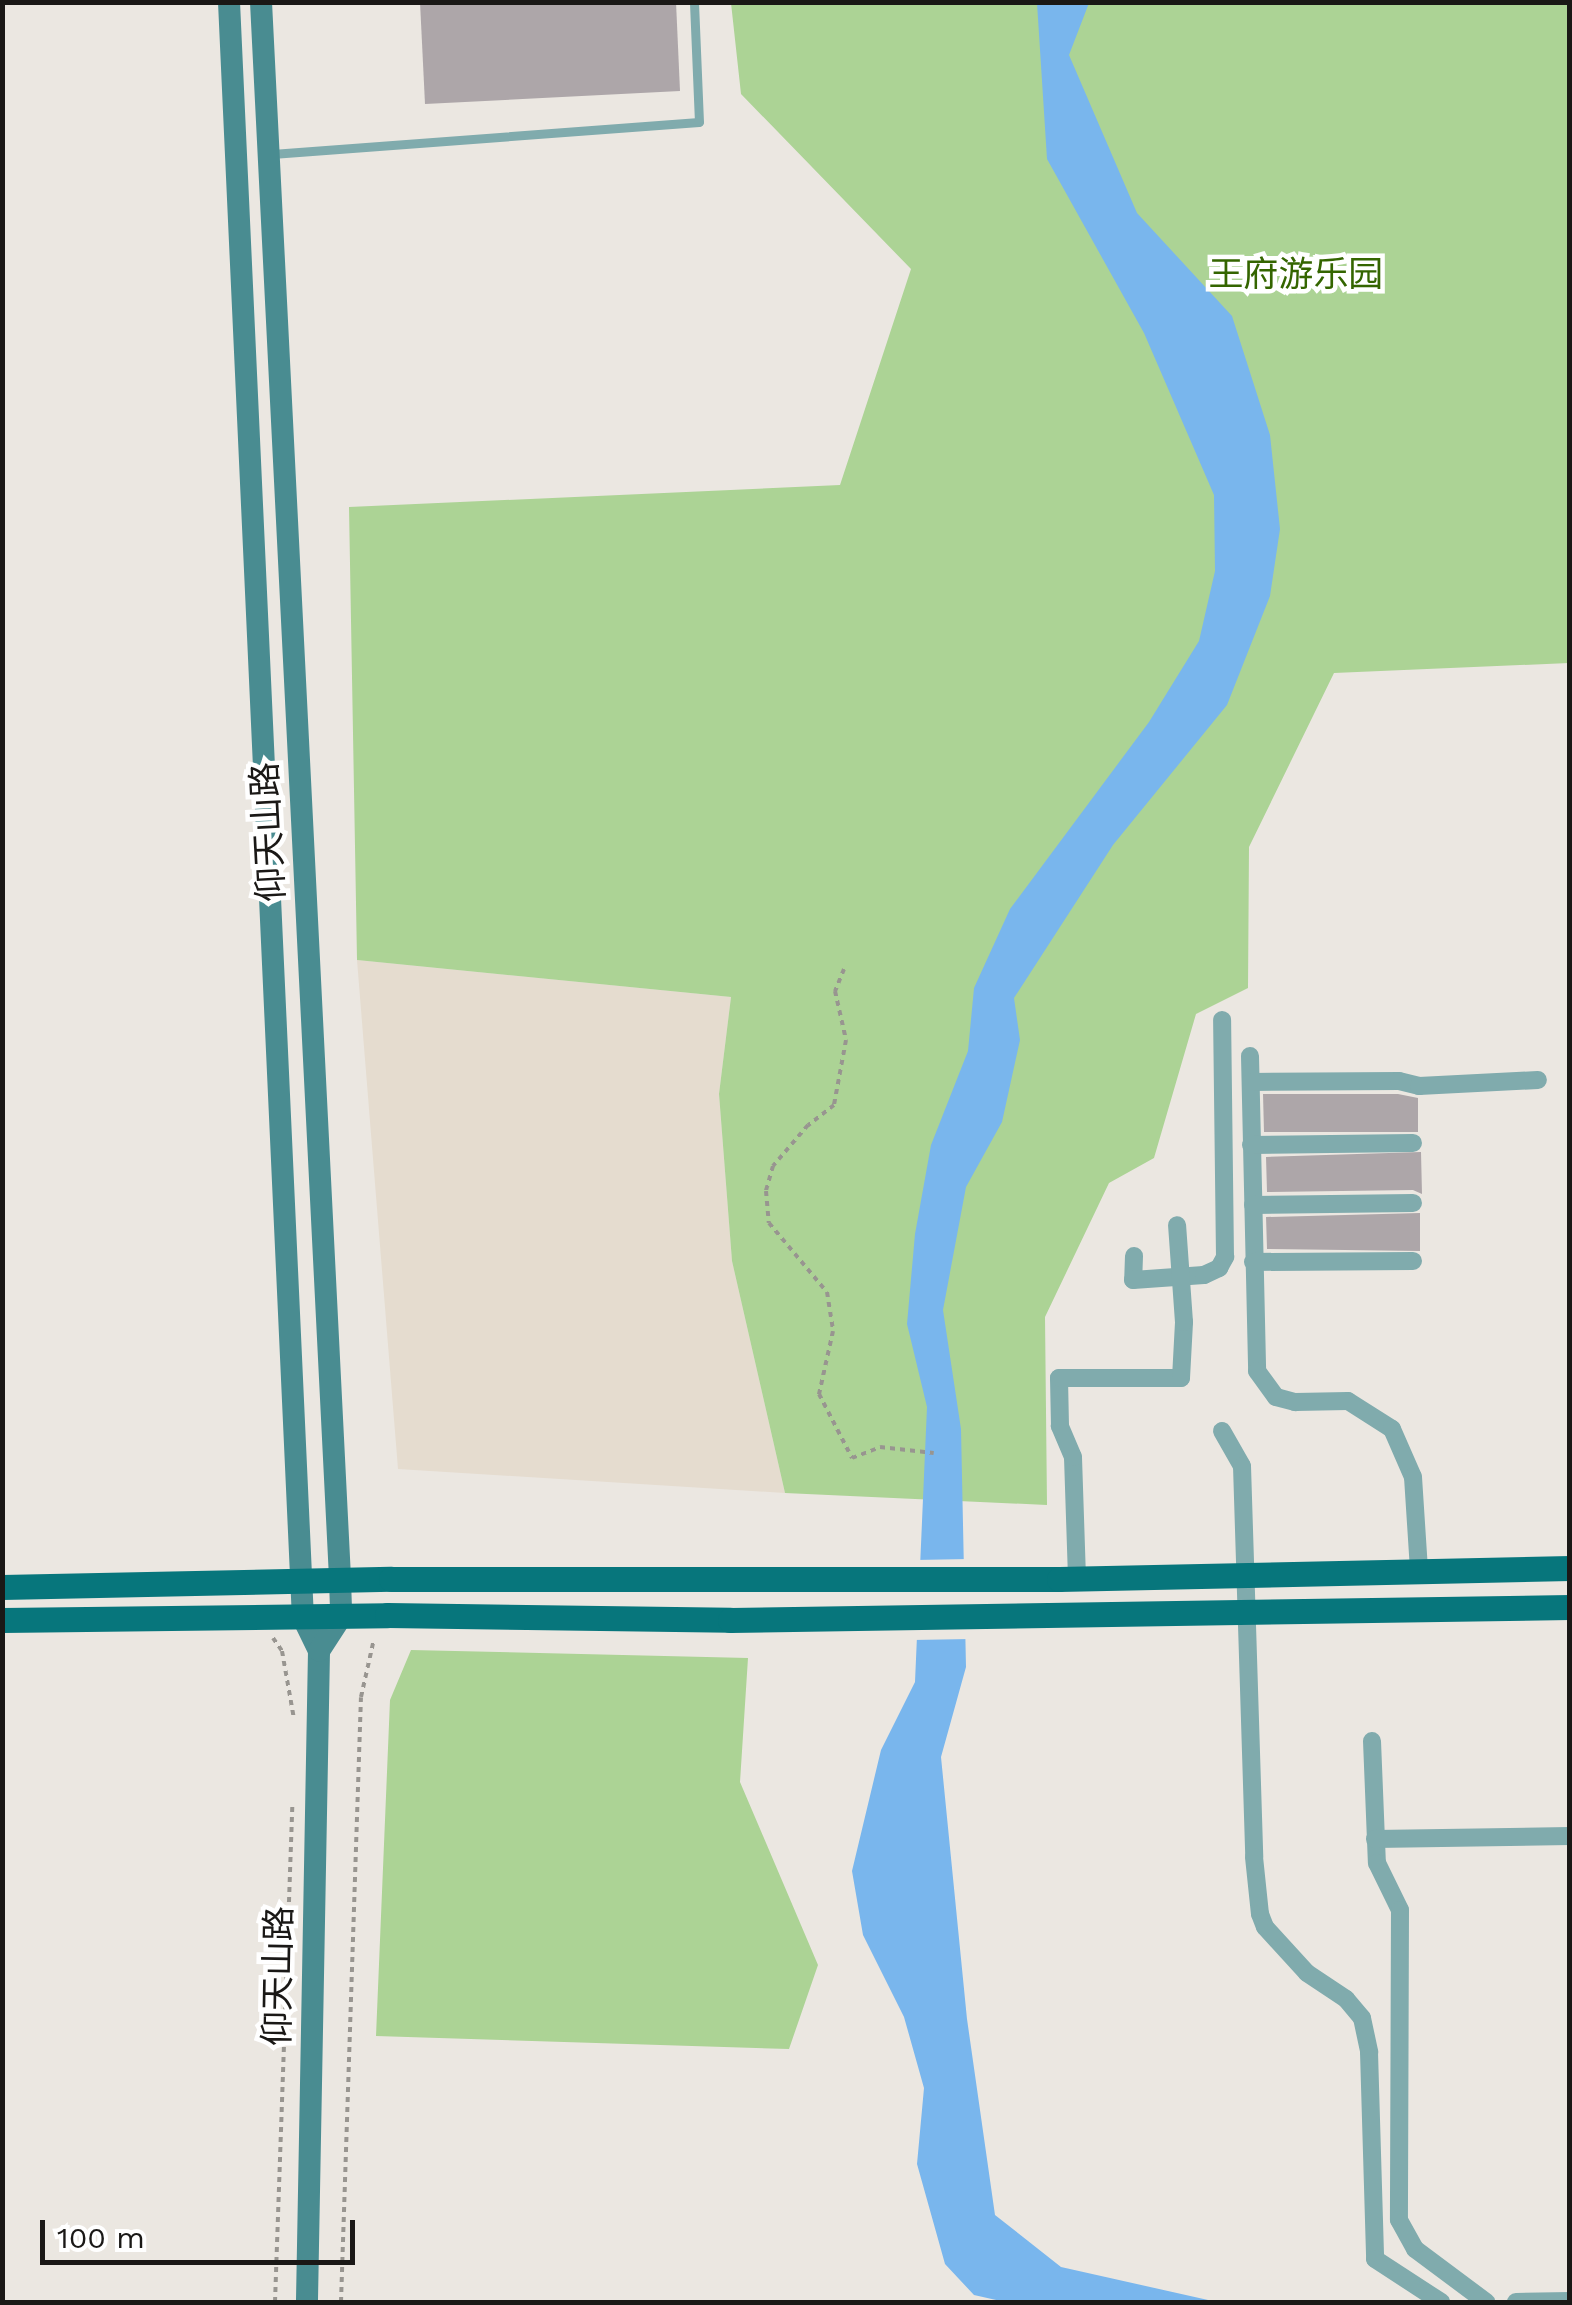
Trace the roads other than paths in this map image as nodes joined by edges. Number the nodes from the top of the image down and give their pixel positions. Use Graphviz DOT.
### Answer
graph roads {
  1 [pos="230,2"];
  2 [pos="261,2"];
  3 [pos="694,2"];
  4 [pos="269,154"];
  5 [pos="1222,1020"];
  6 [pos="1250,1056"];
  7 [pos="1538,1080"];
  8 [pos="1250,1082"];
  9 [pos="1252,1144"];
  10 [pos="1413,1144"];
  11 [pos="1414,1203"];
  12 [pos="1252,1205"];
  13 [pos="1177,1225"];
  14 [pos="1134,1256"];
  15 [pos="1253,1262"];
  16 [pos="1413,1262"];
  17 [pos="1182,1276"];
  18 [pos="1222,1430"];
  19 [pos="1570,1568"];
  20 [pos="1418,1571"];
  21 [pos="1246,1574"];
  22 [pos="1068,1578"];
  23 [pos="340,1580"];
  24 [pos="302,1581"];
  25 [pos="2,1587"];
  26 [pos="1570,1607"];
  27 [pos="1248,1612"];
  28 [pos="341,1617"];
  29 [pos="303,1618"];
  30 [pos="2,1620"];
  31 [pos="319,1651"];
  32 [pos="1372,1741"];
  33 [pos="1570,1836"];
  34 [pos="1375,1839"];
  35 [pos="1570,2301"];
  36 [pos="306,2302"];
  37 [pos="1441,2302"];
  38 [pos="1486,2302"];
  39 [pos="1516,2302"];
  1 -- 24 [label="main road, 仰天山路"];
  2 -- 4 [label="main road, 仰天山路"];
  3 -- 4 [label="lane"];
  4 -- 23 [label="main road, 仰天山路"];
  5 -- 17 [label="street"];
  6 -- 8 [label="street"];
  7 -- 8 [label="street"];
  8 -- 9 [label="street"];
  9 -- 10 [label="street"];
  9 -- 12 [label="street"];
  11 -- 12 [label="street"];
  12 -- 15 [label="street"];
  13 -- 17 [label="street"];
  14 -- 17 [label="street"];
  15 -- 16 [label="street"];
  15 -- 20 [label="street"];
  17 -- 22 [label="street"];
  18 -- 21 [label="street"];
  19 -- 20 [label="main road"];
  20 -- 21 [label="main road"];
  21 -- 22 [label="main road"];
  21 -- 27 [label="street"];
  22 -- 23 [label="main road"];
  23 -- 24 [label="main road"];
  23 -- 28 [label="main road, 仰天山路"];
  24 -- 25 [label="main road"];
  24 -- 29 [label="main road, 仰天山路"];
  26 -- 27 [label="main road"];
  27 -- 28 [label="main road"];
  27 -- 37 [label="street"];
  28 -- 29 [label="main road"];
  28 -- 31 [label="main road"];
  29 -- 30 [label="main road"];
  29 -- 31 [label="main road, 仰天山路"];
  31 -- 36 [label="main road, 仰天山路"];
  32 -- 34 [label="street"];
  33 -- 34 [label="street"];
  34 -- 38 [label="street"];
  35 -- 39 [label="street"];
}
